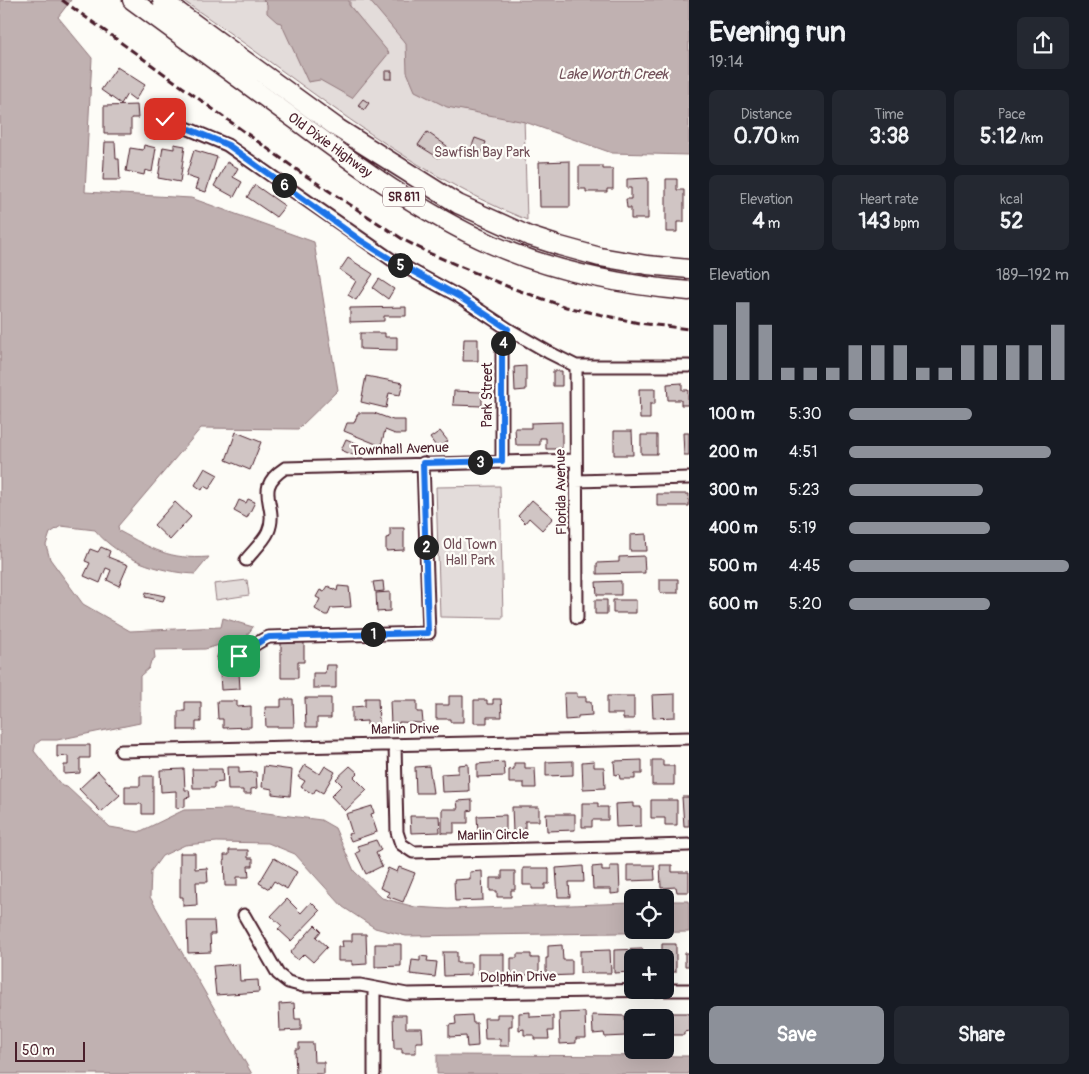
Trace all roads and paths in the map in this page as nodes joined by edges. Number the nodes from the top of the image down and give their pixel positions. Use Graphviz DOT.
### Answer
graph roads {
  1 [pos="132,0"];
  2 [pos="165,2"];
  3 [pos="165,119"];
  4 [pos="689,270"];
  5 [pos="689,290"];
  6 [pos="508,329"];
  7 [pos="576,366"];
  8 [pos="689,366"];
  9 [pos="576,460"];
  10 [pos="502,461"];
  11 [pos="423,463"];
  12 [pos="689,478"];
  13 [pos="576,481"];
  14 [pos="246,560"];
  15 [pos="577,618"];
  16 [pos="224,658"];
  17 [pos="689,738"];
  18 [pos="395,744"];
  19 [pos="121,751"];
  20 [pos="689,845"];
  21 [pos="244,915"];
  22 [pos="374,988"];
  23 [pos="674,990"];
  24 [pos="689,990"];
  25 [pos="624,991"];
  26 [pos="374,1074"];
  1 -- 5 [label="main road, Old Dixie Highway / SR 811"];
  2 -- 4 [label="main road, Old Dixie Highway / SR 811"];
  3 -- 6 [label="street"];
  6 -- 7 [label="street"];
  6 -- 10 [label="street, Park Street"];
  7 -- 8 [label="street"];
  7 -- 9 [label="street, Florida Avenue"];
  9 -- 10 [label="street, Townhall Avenue"];
  9 -- 13 [label="street, Florida Avenue"];
  10 -- 11 [label="street, Townhall Avenue"];
  11 -- 14 [label="street, Townhall Avenue"];
  11 -- 16 [label="street"];
  12 -- 13 [label="street"];
  13 -- 15 [label="street, Florida Avenue"];
  17 -- 18 [label="street, Marlin Drive"];
  18 -- 19 [label="street, Marlin Drive"];
  18 -- 20 [label="street, Marlin Circle"];
  21 -- 22 [label="street, Dolphin Drive"];
  22 -- 25 [label="street, Dolphin Drive"];
  22 -- 26 [label="street"];
  23 -- 24 [label="street, Dolphin Drive"];
}
